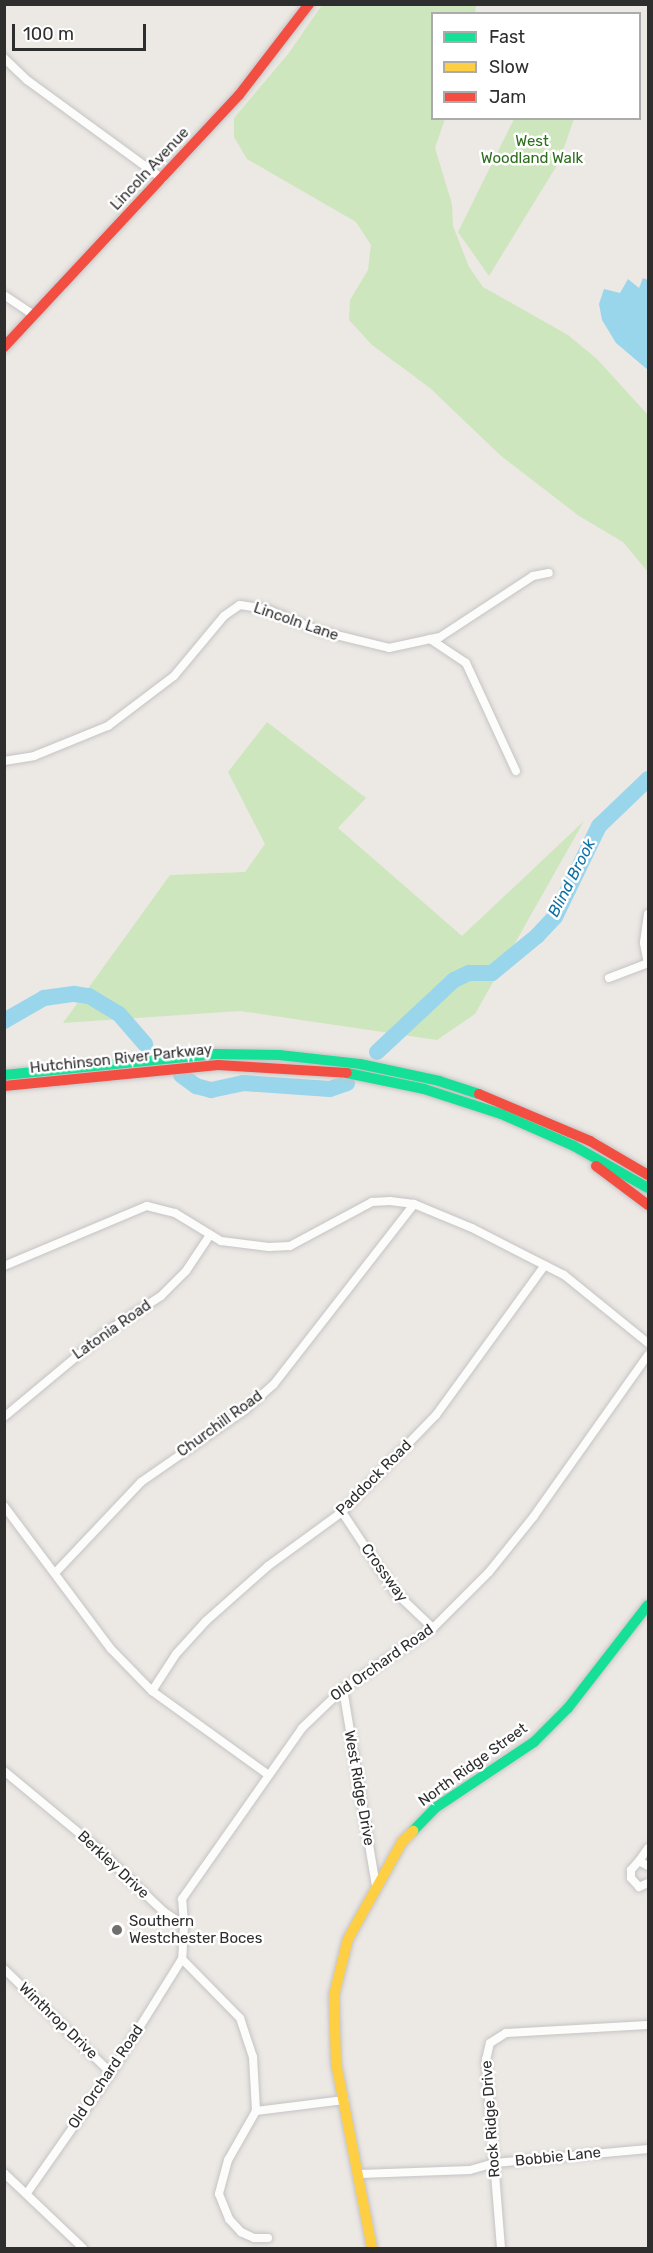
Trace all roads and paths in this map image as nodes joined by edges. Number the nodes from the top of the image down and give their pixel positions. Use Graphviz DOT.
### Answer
graph roads {
  1 [pos="309,4"];
  2 [pos="4,58"];
  3 [pos="163,178"];
  4 [pos="4,295"];
  5 [pos="34,315"];
  6 [pos="4,347"];
  7 [pos="549,573"];
  8 [pos="430,639"];
  9 [pos="4,761"];
  10 [pos="516,771"];
  11 [pos="648,914"];
  12 [pos="648,963"];
  13 [pos="609,978"];
  14 [pos="4,1075"];
  15 [pos="8,1086"];
  16 [pos="485,1108"];
  17 [pos="546,1120"];
  18 [pos="648,1167"];
  19 [pos="648,1175"];
  20 [pos="648,1188"];
  21 [pos="414,1204"];
  22 [pos="648,1205"];
  23 [pos="210,1235"];
  24 [pos="545,1265"];
  25 [pos="4,1266"];
  26 [pos="648,1343"];
  27 [pos="648,1355"];
  28 [pos="4,1417"];
  29 [pos="4,1506"];
  30 [pos="342,1512"];
  31 [pos="55,1573"];
  32 [pos="648,1605"];
  33 [pos="433,1628"];
  34 [pos="343,1689"];
  35 [pos="152,1691"];
  36 [pos="6,1774"];
  37 [pos="267,1774"];
  38 [pos="648,1848"];
  39 [pos="639,1860"];
  40 [pos="648,1866"];
  41 [pos="648,1884"];
  42 [pos="376,1887"];
  43 [pos="184,1925"];
  44 [pos="182,1959"];
  45 [pos="4,1969"];
  46 [pos="648,2025"];
  47 [pos="111,2073"];
  48 [pos="344,2100"];
  49 [pos="256,2111"];
  50 [pos="648,2149"];
  51 [pos="495,2163"];
  52 [pos="4,2173"];
  53 [pos="360,2174"];
  54 [pos="27,2193"];
  55 [pos="268,2238"];
  56 [pos="83,2248"];
  57 [pos="372,2248"];
  58 [pos="501,2248"];
  1 -- 3 [label="main road, Lincoln Avenue"];
  2 -- 3 [label="street"];
  3 -- 5 [label="main road, Lincoln Avenue"];
  4 -- 5 [label="street"];
  5 -- 6 [label="main road, Lincoln Avenue"];
  7 -- 8 [label="street, Lincoln Lane"];
  8 -- 9 [label="street, Lincoln Lane"];
  8 -- 10 [label="street"];
  11 -- 12 [label="street"];
  12 -- 13 [label="street"];
  14 -- 17 [label="main road, Hutchinson River Parkway"];
  15 -- 16 [label="main road, Hutchinson River Parkway"];
  16 -- 20 [label="main road, Hutchinson River Parkway"];
  16 -- 22 [label="main road"];
  17 -- 18 [label="main road"];
  17 -- 19 [label="main road, Hutchinson River Parkway"];
  21 -- 23 [label="street"];
  21 -- 24 [label="street"];
  21 -- 31 [label="street, Churchill Road"];
  23 -- 25 [label="street"];
  23 -- 28 [label="street, Latonia Road"];
  24 -- 26 [label="street"];
  24 -- 30 [label="street, Paddock Road"];
  27 -- 33 [label="street, Old Orchard Road"];
  29 -- 31 [label="street"];
  30 -- 33 [label="street, Crossway"];
  30 -- 35 [label="street, Paddock Road"];
  31 -- 35 [label="street"];
  32 -- 42 [label="main road, North Ridge Street"];
  33 -- 34 [label="street, Old Orchard Road"];
  34 -- 37 [label="street, Old Orchard Road"];
  34 -- 42 [label="street, West Ridge Drive"];
  35 -- 37 [label="street"];
  36 -- 43 [label="street, Berkley Drive"];
  37 -- 43 [label="street, Old Orchard Road"];
  38 -- 39 [label="street"];
  39 -- 40 [label="street"];
  39 -- 41 [label="street"];
  42 -- 48 [label="main road, North Ridge Street"];
  43 -- 44 [label="street"];
  44 -- 47 [label="street, Old Orchard Road"];
  44 -- 49 [label="street"];
  45 -- 47 [label="street, Winthrop Drive"];
  46 -- 51 [label="street, Rock Ridge Drive"];
  47 -- 54 [label="street, Old Orchard Road"];
  48 -- 49 [label="street"];
  48 -- 53 [label="main road, North Ridge Street"];
  49 -- 55 [label="street"];
  50 -- 51 [label="street, Bobbie Lane"];
  51 -- 53 [label="street, Bobbie Lane"];
  51 -- 58 [label="street, Rock Ridge Drive"];
  52 -- 54 [label="street"];
  53 -- 57 [label="main road, North Ridge Street"];
  54 -- 56 [label="street"];
}
